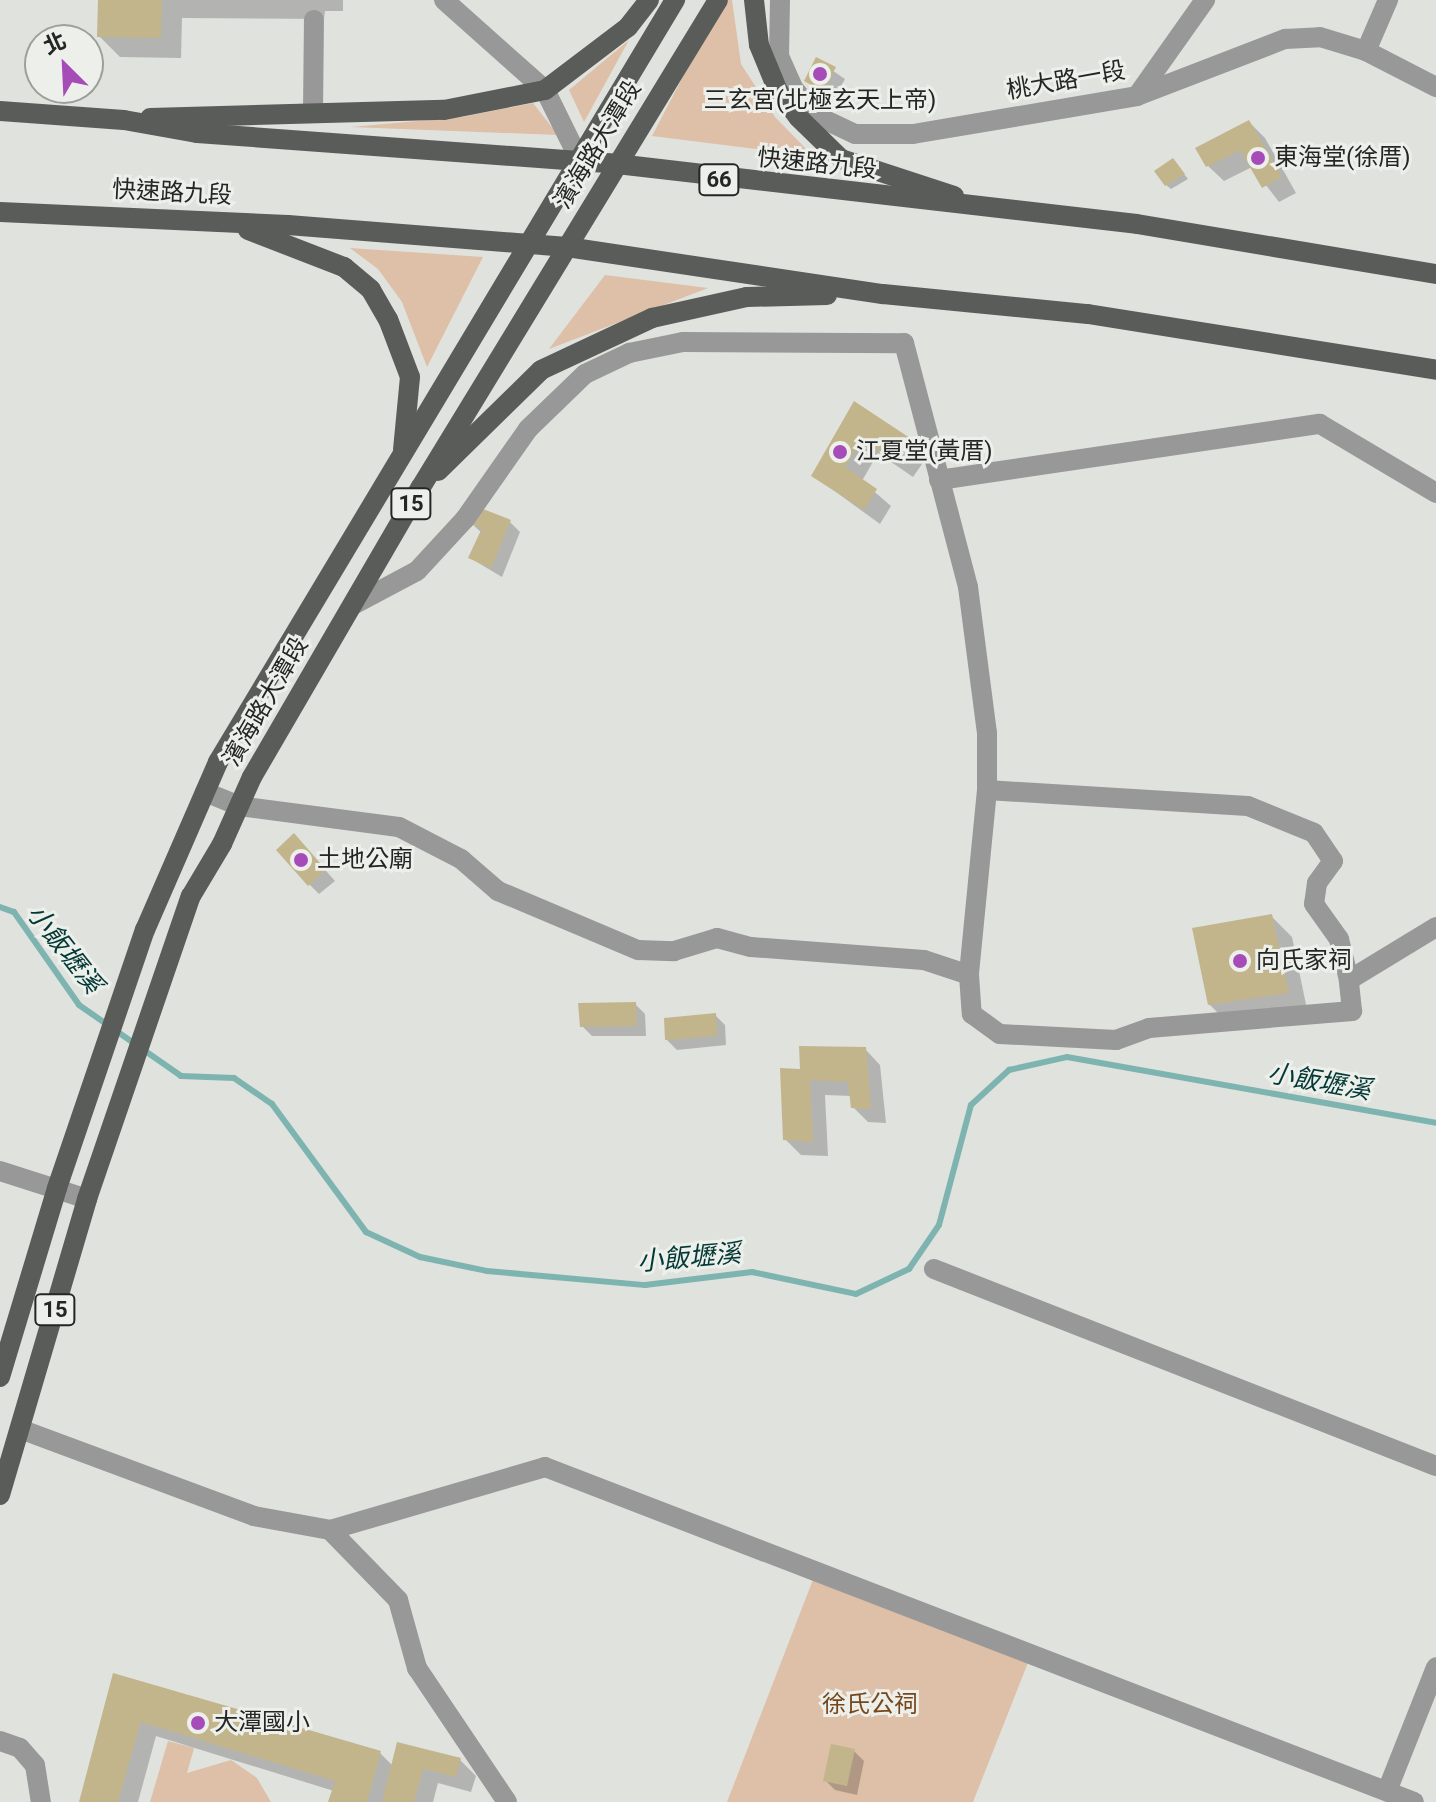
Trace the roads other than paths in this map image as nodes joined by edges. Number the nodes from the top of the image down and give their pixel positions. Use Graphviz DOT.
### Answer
graph roads {
  1 [pos="444,0"];
  2 [pos="649,0"];
  3 [pos="675,0"];
  4 [pos="718,0"];
  5 [pos="754,0"];
  6 [pos="780,0"];
  7 [pos="1205,0"];
  8 [pos="1388,0"];
  9 [pos="314,20"];
  10 [pos="1366,51"];
  11 [pos="1436,87"];
  12 [pos="545,90"];
  13 [pos="1137,96"];
  14 [pos="0,111"];
  15 [pos="313,112"];
  16 [pos="124,120"];
  17 [pos="581,163"];
  18 [pos="617,164"];
  19 [pos="992,208"];
  20 [pos="0,212"];
  21 [pos="221,222"];
  22 [pos="528,244"];
  23 [pos="567,247"];
  24 [pos="1436,274"];
  25 [pos="883,294"];
  26 [pos="1436,370"];
  27 [pos="403,457"];
  28 [pos="939,480"];
  29 [pos="421,487"];
  30 [pos="1436,493"];
  31 [pos="353,605"];
  32 [pos="987,790"];
  33 [pos="205,792"];
  34 [pos="239,806"];
  35 [pos="1436,927"];
  36 [pos="969,975"];
  37 [pos="1349,980"];
  38 [pos="0,1171"];
  39 [pos="57,1188"];
  40 [pos="87,1199"];
  41 [pos="934,1269"];
  42 [pos="0,1377"];
  43 [pos="20,1429"];
  44 [pos="1436,1466"];
  45 [pos="0,1495"];
  46 [pos="330,1530"];
  47 [pos="1436,1667"];
  48 [pos="0,1741"];
  49 [pos="1387,1791"];
  50 [pos="41,1802"];
  51 [pos="507,1802"];
  52 [pos="1414,1802"];
  1 -- 12 [label="street"];
  2 -- 12 [label="main road"];
  3 -- 17 [label="main road, 濱海路大潭段 / 15"];
  4 -- 18 [label="main road, 濱海路大潭段 / 15"];
  5 -- 19 [label="main road"];
  6 -- 13 [label="street, 桃大路一段"];
  7 -- 13 [label="street"];
  8 -- 10 [label="street"];
  9 -- 15 [label="street"];
  10 -- 11 [label="street, 桃大路一段"];
  10 -- 13 [label="street, 桃大路一段"];
  12 -- 15 [label="main road"];
  12 -- 17 [label="street"];
  14 -- 16 [label="main road, 快速路九段 / 66"];
  15 -- 16 [label="main road"];
  16 -- 17 [label="main road, 快速路九段 / 66"];
  17 -- 18 [label="main road, 快速路九段 / 66"];
  17 -- 22 [label="main road, 濱海路大潭段 / 15"];
  18 -- 19 [label="main road, 快速路九段 / 66"];
  18 -- 23 [label="main road, 濱海路大潭段 / 15"];
  19 -- 24 [label="main road, 快速路九段 / 66"];
  20 -- 21 [label="main road, 快速路九段"];
  21 -- 22 [label="main road, 快速路九段"];
  21 -- 27 [label="main road"];
  22 -- 23 [label="main road, 快速路九段"];
  22 -- 27 [label="main road, 濱海路大潭段 / 15"];
  23 -- 25 [label="main road, 快速路九段"];
  23 -- 29 [label="main road, 濱海路大潭段 / 15"];
  25 -- 26 [label="main road, 快速路九段"];
  25 -- 29 [label="main road"];
  27 -- 33 [label="main road, 濱海路大潭段 / 15"];
  28 -- 30 [label="street"];
  28 -- 31 [label="street"];
  28 -- 32 [label="street"];
  29 -- 31 [label="main road, 濱海路大潭段 / 15"];
  31 -- 34 [label="main road, 濱海路大潭段 / 15"];
  32 -- 36 [label="street"];
  32 -- 37 [label="street"];
  33 -- 34 [label="street"];
  33 -- 39 [label="main road, 濱海路大潭段 / 15"];
  34 -- 36 [label="street"];
  34 -- 40 [label="main road, 濱海路大潭段 / 15"];
  35 -- 37 [label="street"];
  36 -- 37 [label="street"];
  38 -- 39 [label="street"];
  39 -- 40 [label="street"];
  39 -- 42 [label="main road, 濱海路大潭段 / 15"];
  40 -- 43 [label="main road, 濱海路大潭段 / 15"];
  41 -- 44 [label="street"];
  43 -- 45 [label="main road, 濱海路大潭段 / 15"];
  43 -- 46 [label="street"];
  46 -- 49 [label="street"];
  46 -- 51 [label="street"];
  47 -- 49 [label="street"];
  48 -- 50 [label="street"];
  49 -- 52 [label="street"];
}
